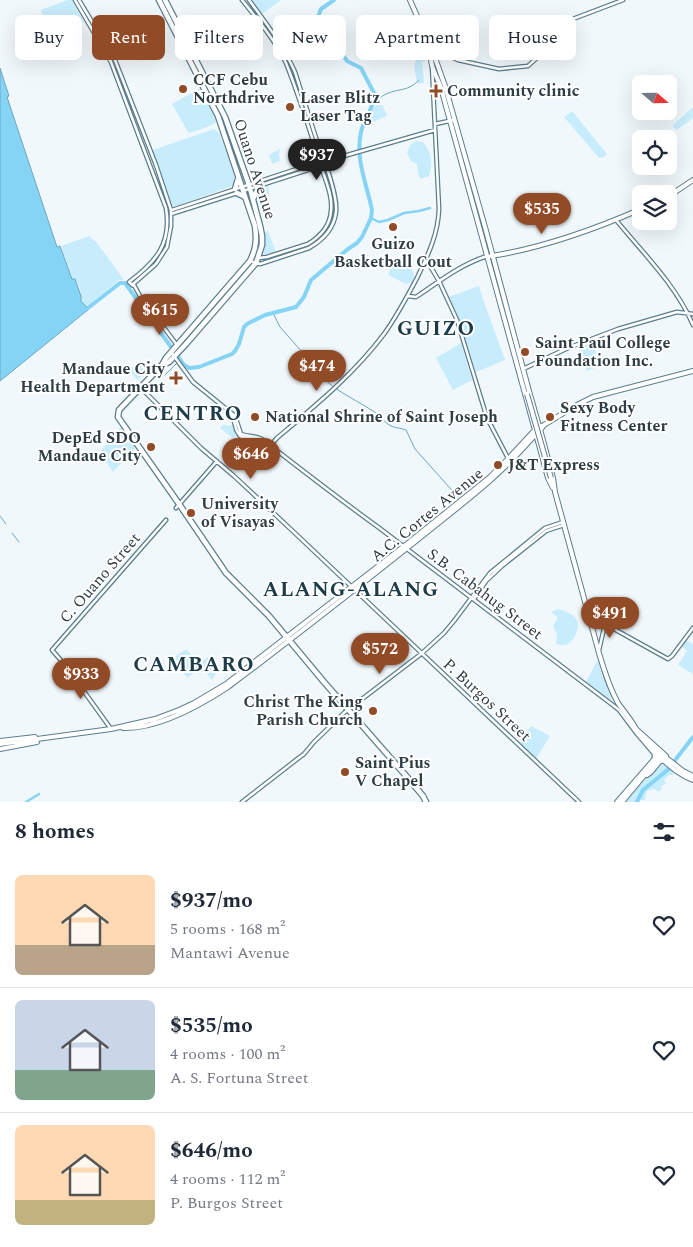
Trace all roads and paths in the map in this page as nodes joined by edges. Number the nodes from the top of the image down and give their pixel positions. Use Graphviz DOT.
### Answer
graph roads {
  1 [pos="75,0"];
  2 [pos="79,0"];
  3 [pos="159,0"];
  4 [pos="165,0"];
  5 [pos="242,0"];
  6 [pos="249,0"];
  7 [pos="410,0"];
  8 [pos="623,0"];
  9 [pos="170,14"];
  10 [pos="417,15"];
  11 [pos="433,60"];
  12 [pos="462,60"];
  13 [pos="434,63"];
  14 [pos="452,121"];
  15 [pos="435,124"];
  16 [pos="435,130"];
  17 [pos="324,160"];
  18 [pos="328,160"];
  19 [pos="320,161"];
  20 [pos="325,164"];
  21 [pos="321,166"];
  22 [pos="292,170"];
  23 [pos="294,174"];
  24 [pos="239,178"];
  25 [pos="693,180"];
  26 [pos="259,186"];
  27 [pos="249,187"];
  28 [pos="236,191"];
  29 [pos="677,191"];
  30 [pos="243,192"];
  31 [pos="253,199"];
  32 [pos="171,210"];
  33 [pos="169,213"];
  34 [pos="632,214"];
  35 [pos="616,220"];
  36 [pos="489,256"];
  37 [pos="258,258"];
  38 [pos="426,259"];
  39 [pos="250,261"];
  40 [pos="256,263"];
  41 [pos="439,281"];
  42 [pos="408,296"];
  43 [pos="688,314"];
  44 [pos="693,314"];
  45 [pos="693,325"];
  46 [pos="174,354"];
  47 [pos="523,369"];
  48 [pos="693,371"];
  49 [pos="523,377"];
  50 [pos="140,387"];
  51 [pos="534,423"];
  52 [pos="541,428"];
  53 [pos="535,432"];
  54 [pos="530,435"];
  55 [pos="527,443"];
  56 [pos="539,444"];
  57 [pos="270,446"];
  58 [pos="509,460"];
  59 [pos="216,461"];
  60 [pos="555,492"];
  61 [pos="178,506"];
  62 [pos="166,520"];
  63 [pos="564,524"];
  64 [pos="405,547"];
  65 [pos="353,588"];
  66 [pos="473,598"];
  67 [pos="693,628"];
  68 [pos="288,638"];
  69 [pos="598,651"];
  70 [pos="422,654"];
  71 [pos="616,699"];
  72 [pos="614,706"];
  73 [pos="348,710"];
  74 [pos="111,729"];
  75 [pos="636,729"];
  76 [pos="104,730"];
  77 [pos="58,736"];
  78 [pos="0,743"];
  79 [pos="656,748"];
  80 [pos="0,749"];
  81 [pos="659,755"];
  82 [pos="654,758"];
  83 [pos="667,761"];
  84 [pos="678,768"];
  85 [pos="693,776"];
  86 [pos="641,779"];
  87 [pos="693,780"];
  88 [pos="242,802"];
  89 [pos="426,802"];
  90 [pos="578,802"];
  91 [pos="617,802"];
  92 [pos="622,802"];
  1 -- 33 [label="street"];
  2 -- 32 [label="street"];
  3 -- 9 [label="highway, Ouano Avenue"];
  4 -- 9 [label="highway, Ouano Avenue"];
  5 -- 19 [label="street"];
  6 -- 17 [label="street"];
  7 -- 10 [label="main road"];
  8 -- 12 [label="street"];
  9 -- 24 [label="highway, Ouano Avenue"];
  9 -- 27 [label="highway, Ouano Avenue"];
  11 -- 13 [label="main road"];
  13 -- 14 [label="main road"];
  13 -- 14 [label="main road"];
  13 -- 15 [label="street"];
  14 -- 15 [label="street"];
  14 -- 36 [label="main road"];
  15 -- 16 [label="street"];
  16 -- 18 [label="street"];
  16 -- 38 [label="street"];
  17 -- 18 [label="street"];
  17 -- 19 [label="street"];
  17 -- 20 [label="street"];
  18 -- 20 [label="street"];
  19 -- 21 [label="street"];
  19 -- 22 [label="street"];
  20 -- 21 [label="street"];
  20 -- 40 [label="street"];
  21 -- 23 [label="street"];
  21 -- 37 [label="street"];
  22 -- 23 [label="street"];
  22 -- 27 [label="street"];
  23 -- 26 [label="street"];
  24 -- 28 [label="highway"];
  24 -- 30 [label="highway, Ouano Avenue"];
  25 -- 29 [label="main road"];
  26 -- 27 [label="street"];
  26 -- 31 [label="highway"];
  27 -- 30 [label="street"];
  27 -- 31 [label="highway, Ouano Avenue"];
  28 -- 30 [label="highway"];
  28 -- 30 [label="street"];
  28 -- 32 [label="street"];
  28 -- 33 [label="street"];
  30 -- 39 [label="highway, Ouano Avenue"];
  31 -- 37 [label="highway, Ouano Avenue"];
  32 -- 33 [label="street"];
  33 -- 46 [label="street, S.B. Cabahug Street"];
  34 -- 35 [label="main road"];
  35 -- 36 [label="main road"];
  35 -- 43 [label="street"];
  36 -- 41 [label="street"];
  36 -- 47 [label="main road"];
  36 -- 49 [label="main road"];
  37 -- 40 [label="highway, Ouano Avenue"];
  38 -- 41 [label="street"];
  38 -- 42 [label="street"];
  39 -- 40 [label="street"];
  39 -- 46 [label="highway, Ouano Avenue"];
  40 -- 46 [label="highway, Ouano Avenue"];
  41 -- 42 [label="street"];
  41 -- 58 [label="street"];
  42 -- 57 [label="street"];
  43 -- 44 [label="street"];
  43 -- 45 [label="street"];
  43 -- 47 [label="street"];
  46 -- 50 [label="highway"];
  46 -- 57 [label="street, S.B. Cabahug Street"];
  47 -- 49 [label="main road"];
  48 -- 52 [label="main road, A.C. Cortes Avenue"];
  49 -- 51 [label="main road"];
  49 -- 60 [label="main road, bridge"];
  50 -- 59 [label="street, P. Burgos Street"];
  50 -- 61 [label="highway"];
  51 -- 52 [label="main road"];
  51 -- 53 [label="main road"];
  51 -- 54 [label="main road"];
  52 -- 53 [label="main road, A.C. Cortes Avenue"];
  52 -- 60 [label="main road"];
  53 -- 54 [label="main road, A.C. Cortes Avenue"];
  53 -- 55 [label="main road, A.C. Cortes Avenue"];
  53 -- 56 [label="main road"];
  54 -- 58 [label="main road, A.C. Cortes Avenue"];
  55 -- 56 [label="main road"];
  55 -- 58 [label="main road, A.C. Cortes Avenue"];
  56 -- 60 [label="main road"];
  57 -- 64 [label="street, S.B. Cabahug Street"];
  58 -- 64 [label="main road, A.C. Cortes Avenue"];
  59 -- 61 [label="street"];
  59 -- 65 [label="street, P. Burgos Street"];
  60 -- 63 [label="main road"];
  61 -- 68 [label="highway"];
  62 -- 74 [label="street, C. Ouano Street"];
  63 -- 66 [label="street"];
  63 -- 69 [label="main road"];
  64 -- 65 [label="main road, A.C. Cortes Avenue"];
  64 -- 66 [label="street, S.B. Cabahug Street"];
  65 -- 68 [label="main road, A.C. Cortes Avenue"];
  65 -- 70 [label="street, P. Burgos Street"];
  66 -- 70 [label="street"];
  66 -- 72 [label="street, S.B. Cabahug Street"];
  67 -- 69 [label="street"];
  68 -- 73 [label="highway"];
  68 -- 74 [label="main road, A.C. Cortes Avenue"];
  69 -- 71 [label="main road"];
  70 -- 73 [label="street"];
  70 -- 90 [label="street, P. Burgos Street"];
  71 -- 72 [label="main road"];
  71 -- 75 [label="main road"];
  72 -- 82 [label="street, S.B. Cabahug Street"];
  73 -- 88 [label="street"];
  73 -- 89 [label="highway"];
  74 -- 76 [label="main road, A.C. Cortes Avenue"];
  75 -- 79 [label="main road"];
  75 -- 81 [label="main road"];
  76 -- 77 [label="main road, A.C. Cortes Avenue"];
  76 -- 78 [label="main road"];
  77 -- 78 [label="main road, A.C. Cortes Avenue"];
  77 -- 80 [label="main road"];
  79 -- 81 [label="main road"];
  79 -- 83 [label="main road"];
  81 -- 82 [label="main road"];
  81 -- 83 [label="main road"];
  81 -- 86 [label="main road"];
  82 -- 91 [label="main road"];
  83 -- 84 [label="main road"];
  83 -- 86 [label="main road"];
  84 -- 85 [label="main road"];
  84 -- 87 [label="main road"];
  86 -- 92 [label="main road"];
}
